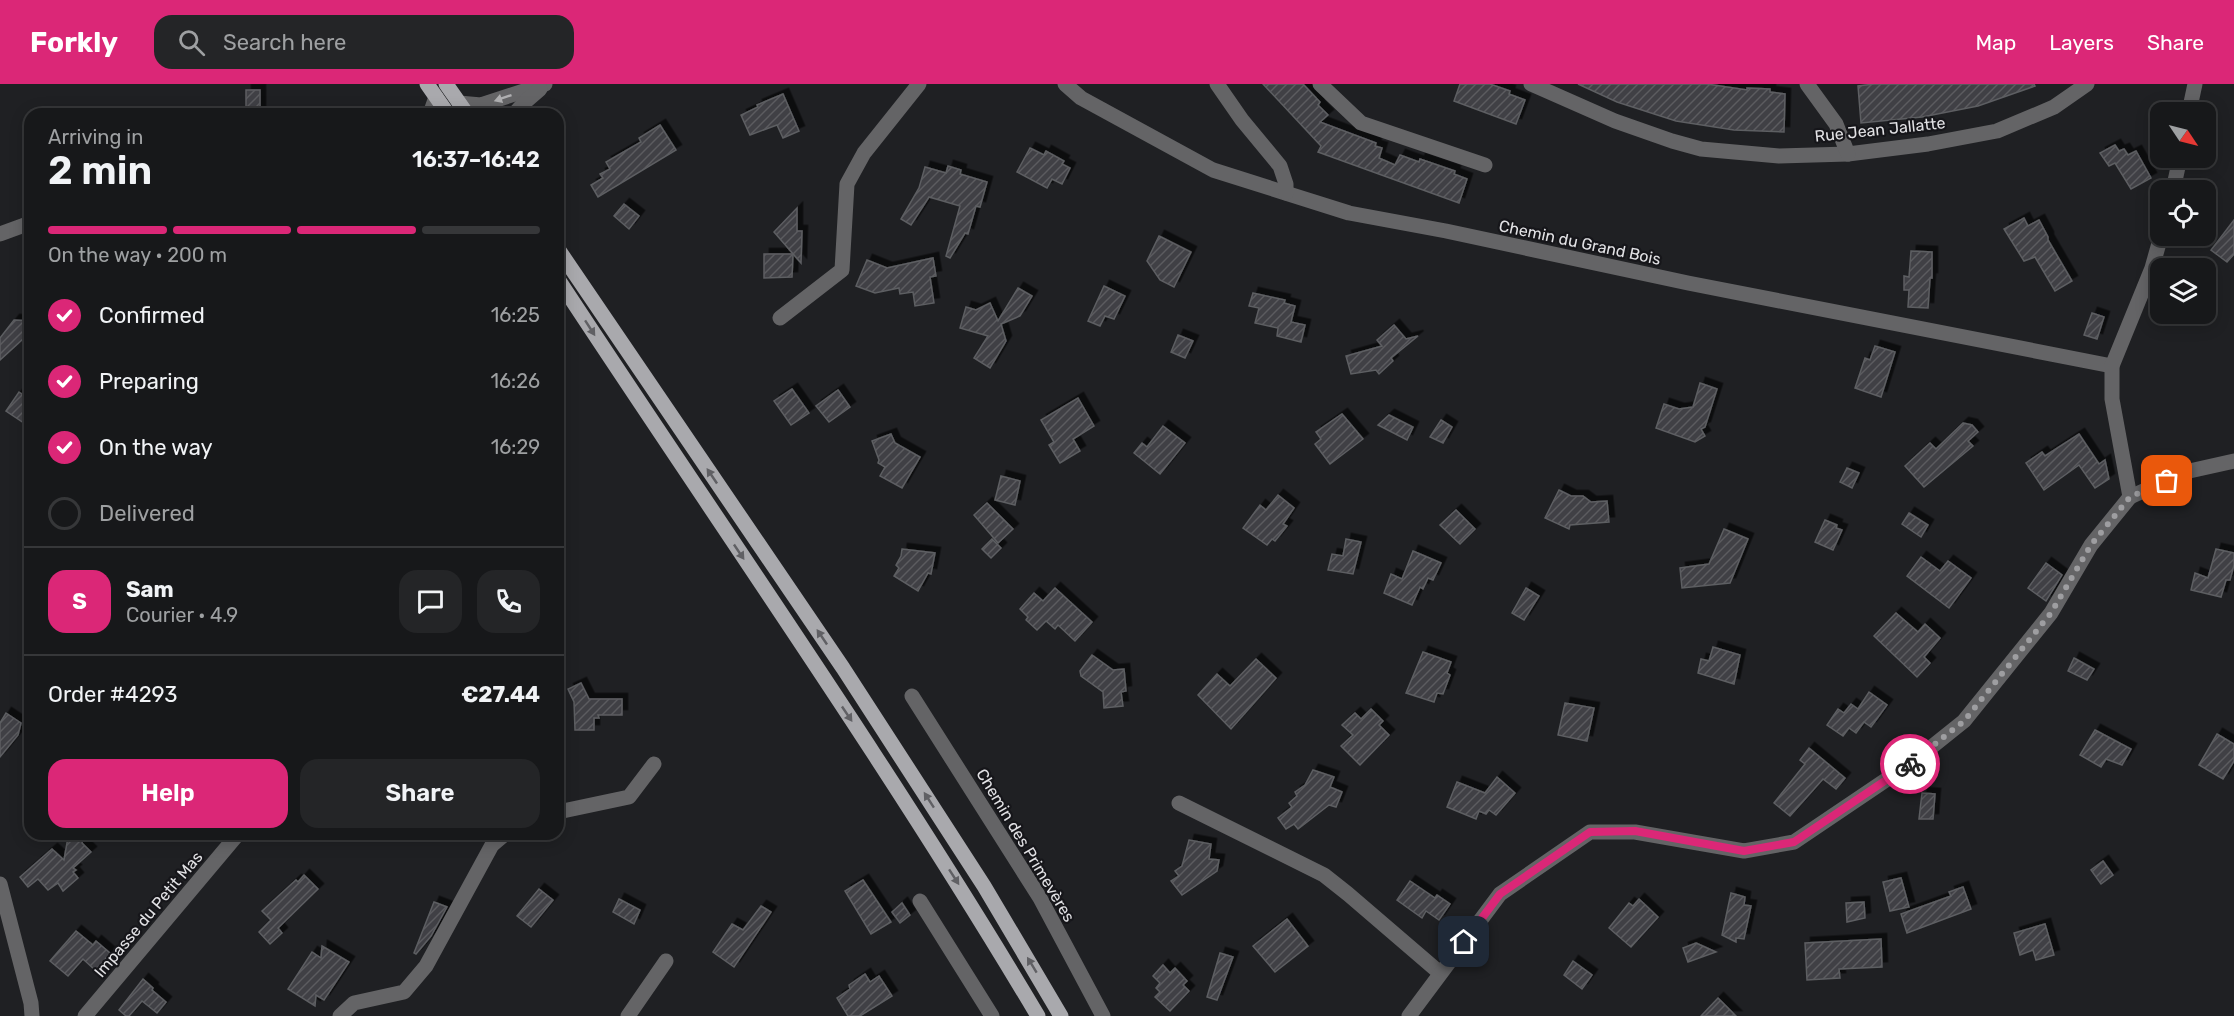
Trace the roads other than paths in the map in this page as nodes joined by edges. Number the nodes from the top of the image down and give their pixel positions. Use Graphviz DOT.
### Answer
graph roads {
  1 [pos="446,84"];
  2 [pos="545,84"];
  3 [pos="919,84"];
  4 [pos="1065,84"];
  5 [pos="1217,84"];
  6 [pos="1320,84"];
  7 [pos="1532,84"];
  8 [pos="1807,84"];
  9 [pos="2087,84"];
  10 [pos="2195,84"];
  11 [pos="431,90"];
  12 [pos="2191,102"];
  13 [pos="430,108"];
  14 [pos="444,108"];
  15 [pos="463,108"];
  16 [pos="520,108"];
  17 [pos="1848,154"];
  18 [pos="1485,165"];
  19 [pos="1286,193"];
  20 [pos="24,225"];
  21 [pos="0,234"];
  22 [pos="2158,246"];
  23 [pos="564,258"];
  24 [pos="564,288"];
  25 [pos="780,318"];
  26 [pos="2112,366"];
  27 [pos="2234,461"];
  28 [pos="2130,497"];
  29 [pos="912,696"];
  30 [pos="654,764"];
  31 [pos="1179,803"];
  32 [pos="564,811"];
  33 [pos="233,840"];
  34 [pos="498,840"];
  35 [pos="0,884"];
  36 [pos="921,901"];
  37 [pos="666,961"];
  38 [pos="1440,973"];
  39 [pos="32,1016"];
  40 [pos="85,1016"];
  41 [pos="340,1016"];
  42 [pos="628,1016"];
  43 [pos="992,1016"];
  44 [pos="1038,1016"];
  45 [pos="1061,1016"];
  46 [pos="1103,1016"];
  47 [pos="1409,1016"];
  1 -- 15 [label="main road"];
  2 -- 15 [label="street, one-way"];
  2 -- 16 [label="street"];
  3 -- 25 [label="street"];
  4 -- 19 [label="street, Chemin du Grand Bois"];
  5 -- 19 [label="street"];
  6 -- 18 [label="street"];
  7 -- 17 [label="street, Rue Jean Jallatte"];
  8 -- 17 [label="street"];
  9 -- 17 [label="street, Rue Jean Jallatte"];
  10 -- 12 [label="street"];
  11 -- 13 [label="street"];
  11 -- 14 [label="main road"];
  19 -- 26 [label="street, Chemin du Grand Bois"];
  20 -- 21 [label="street"];
  22 -- 26 [label="street"];
  45 -- 23 [label="main road, one-way"];
  24 -- 44 [label="main road, one-way"];
  26 -- 28 [label="street"];
  27 -- 28 [label="street"];
  28 -- 38 [label="street"];
  29 -- 46 [label="street, Chemin des Primevères"];
  30 -- 32 [label="street"];
  31 -- 38 [label="street"];
  33 -- 40 [label="street, Impasse du Petit Mas"];
  34 -- 41 [label="street"];
  35 -- 39 [label="street"];
  36 -- 43 [label="street"];
  37 -- 42 [label="street"];
  38 -- 47 [label="street"];
}
